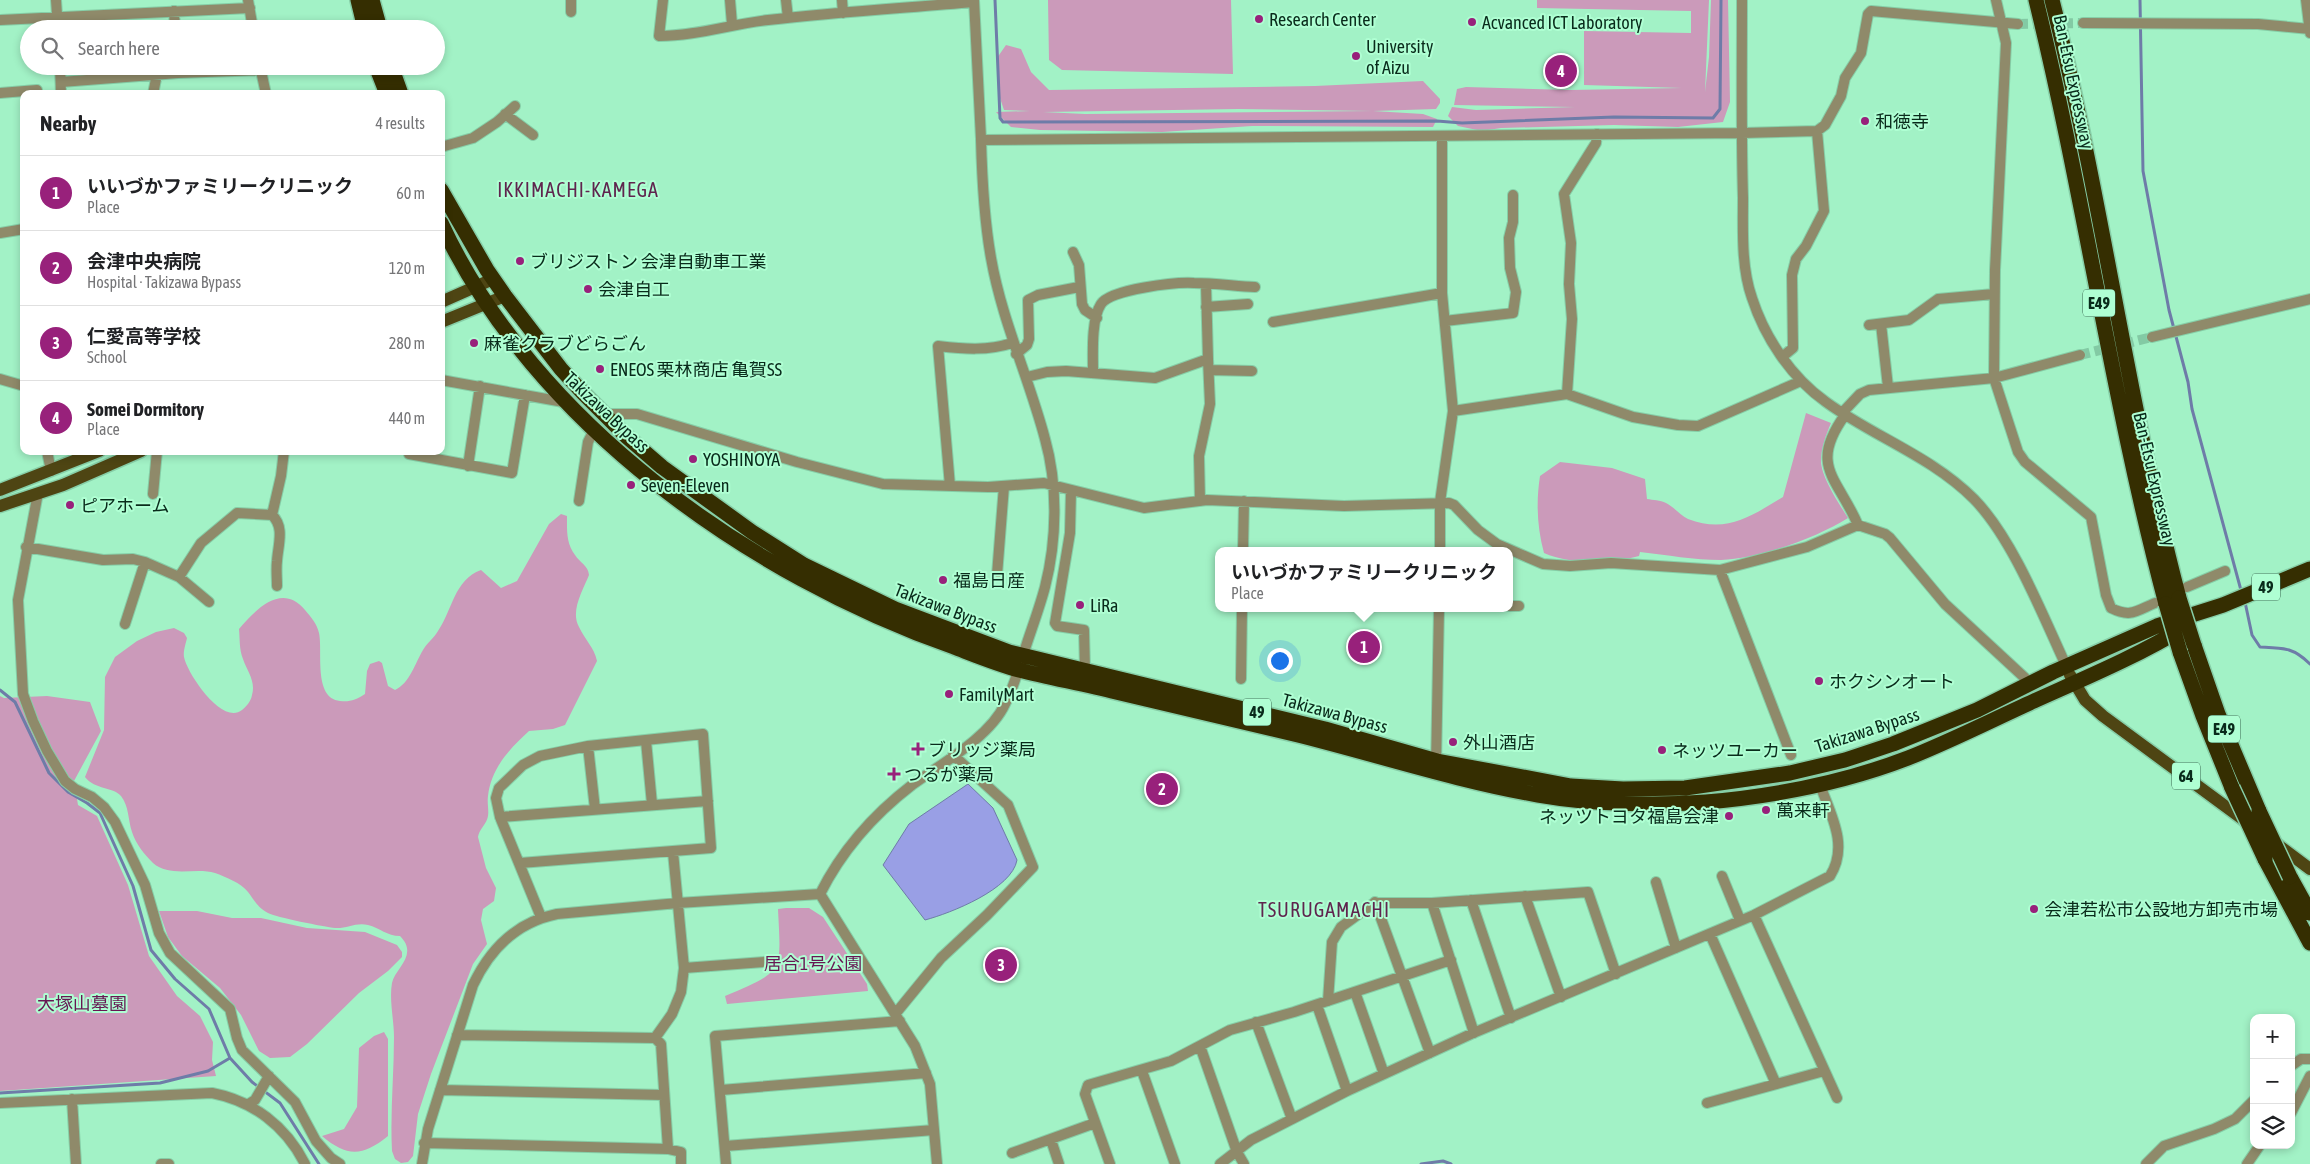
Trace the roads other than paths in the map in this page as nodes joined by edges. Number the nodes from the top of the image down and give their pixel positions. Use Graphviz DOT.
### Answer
graph roads {
  1 [pos="56,0"];
  2 [pos="358,0"];
  3 [pos="372,0"];
  4 [pos="571,0"];
  5 [pos="663,0"];
  6 [pos="730,0"];
  7 [pos="786,0"];
  8 [pos="842,0"];
  9 [pos="1742,0"];
  10 [pos="1996,0"];
  11 [pos="2036,0"];
  12 [pos="2052,0"];
  13 [pos="2306,0"];
  14 [pos="974,1"];
  15 [pos="249,4"];
  16 [pos="186,5"];
  17 [pos="900,5"];
  18 [pos="174,11"];
  19 [pos="571,12"];
  20 [pos="843,13"];
  21 [pos="57,17"];
  22 [pos="788,18"];
  23 [pos="0,20"];
  24 [pos="57,20"];
  25 [pos="174,20"];
  26 [pos="252,20"];
  27 [pos="363,20"];
  28 [pos="378,20"];
  29 [pos="2084,23"];
  30 [pos="732,24"];
  31 [pos="2002,24"];
  32 [pos="2018,24"];
  33 [pos="2310,29"];
  34 [pos="2310,33"];
  35 [pos="61,75"];
  36 [pos="145,75"];
  37 [pos="157,75"];
  38 [pos="262,75"];
  39 [pos="379,75"];
  40 [pos="394,75"];
  41 [pos="61,82"];
  42 [pos="61,90"];
  43 [pos="154,90"];
  44 [pos="265,90"];
  45 [pos="385,90"];
  46 [pos="400,90"];
  47 [pos="20,91"];
  48 [pos="0,93"];
  49 [pos="515,106"];
  50 [pos="506,114"];
  51 [pos="1817,131"];
  52 [pos="1597,134"];
  53 [pos="1742,134"];
  54 [pos="533,135"];
  55 [pos="1442,136"];
  56 [pos="981,140"];
  57 [pos="445,146"];
  58 [pos="1513,195"];
  59 [pos="445,197"];
  60 [pos="20,230"];
  61 [pos="445,230"];
  62 [pos="0,233"];
  63 [pos="1073,252"];
  64 [pos="493,279"];
  65 [pos="1206,285"];
  66 [pos="477,286"];
  67 [pos="1079,287"];
  68 [pos="1255,287"];
  69 [pos="1442,294"];
  70 [pos="1994,294"];
  71 [pos="505,296"];
  72 [pos="2310,299"];
  73 [pos="445,300"];
  74 [pos="487,303"];
  75 [pos="1248,304"];
  76 [pos="1206,307"];
  77 [pos="1097,318"];
  78 [pos="445,320"];
  79 [pos="1445,321"];
  80 [pos="1273,322"];
  81 [pos="1881,324"];
  82 [pos="1870,325"];
  83 [pos="2152,336"];
  84 [pos="1012,343"];
  85 [pos="1016,354"];
  86 [pos="2080,355"];
  87 [pos="1782,357"];
  88 [pos="1208,365"];
  89 [pos="1252,370"];
  90 [pos="1093,372"];
  91 [pos="1027,377"];
  92 [pos="1994,378"];
  93 [pos="0,379"];
  94 [pos="445,381"];
  95 [pos="1801,381"];
  96 [pos="20,385"];
  97 [pos="480,386"];
  98 [pos="1888,388"];
  99 [pos="525,394"];
  100 [pos="1566,394"];
  101 [pos="568,403"];
  102 [pos="1453,411"];
  103 [pos="604,414"];
  104 [pos="1844,414"];
  105 [pos="594,430"];
  106 [pos="48,455"];
  107 [pos="90,455"];
  108 [pos="132,455"];
  109 [pos="157,455"];
  110 [pos="284,455"];
  111 [pos="414,455"];
  112 [pos="468,466"];
  113 [pos="51,471"];
  114 [pos="1052,485"];
  115 [pos="950,486"];
  116 [pos="1004,486"];
  117 [pos="0,490"];
  118 [pos="1071,490"];
  119 [pos="38,493"];
  120 [pos="153,494"];
  121 [pos="579,501"];
  122 [pos="1200,501"];
  123 [pos="1244,501"];
  124 [pos="1440,502"];
  125 [pos="0,506"];
  126 [pos="272,515"];
  127 [pos="1858,525"];
  128 [pos="26,547"];
  129 [pos="1243,547"];
  130 [pos="1440,547"];
  131 [pos="1504,547"];
  132 [pos="1513,551"];
  133 [pos="145,562"];
  134 [pos="2310,569"];
  135 [pos="1720,570"];
  136 [pos="2225,571"];
  137 [pos="998,575"];
  138 [pos="179,577"];
  139 [pos="277,586"];
  140 [pos="2172,598"];
  141 [pos="208,602"];
  142 [pos="1242,612"];
  143 [pos="1439,612"];
  144 [pos="125,624"];
  145 [pos="2187,648"];
  146 [pos="1021,663"];
  147 [pos="1085,670"];
  148 [pos="2070,675"];
  149 [pos="2025,678"];
  150 [pos="1240,679"];
  151 [pos="646,741"];
  152 [pos="588,746"];
  153 [pos="954,755"];
  154 [pos="1791,755"];
  155 [pos="1436,766"];
  156 [pos="1820,785"];
  157 [pos="708,801"];
  158 [pos="652,804"];
  159 [pos="595,809"];
  160 [pos="500,817"];
  161 [pos="673,852"];
  162 [pos="520,863"];
  163 [pos="2310,869"];
  164 [pos="1722,876"];
  165 [pos="1656,882"];
  166 [pos="820,894"];
  167 [pos="1525,896"];
  168 [pos="1471,900"];
  169 [pos="1375,902"];
  170 [pos="678,903"];
  171 [pos="1432,903"];
  172 [pos="2310,913"];
  173 [pos="1754,915"];
  174 [pos="541,917"];
  175 [pos="1740,920"];
  176 [pos="1710,934"];
  177 [pos="2310,943"];
  178 [pos="1676,948"];
  179 [pos="1451,960"];
  180 [pos="777,962"];
  181 [pos="684,968"];
  182 [pos="1616,974"];
  183 [pos="1402,976"];
  184 [pos="1355,992"];
  185 [pos="1561,997"];
  186 [pos="1328,1001"];
  187 [pos="1317,1005"];
  188 [pos="898,1017"];
  189 [pos="1511,1018"];
  190 [pos="1256,1022"];
  191 [pos="1474,1033"];
  192 [pos="457,1035"];
  193 [pos="655,1038"];
  194 [pos="1200,1046"];
  195 [pos="1430,1053"];
  196 [pos="2310,1059"];
  197 [pos="2295,1063"];
  198 [pos="1142,1071"];
  199 [pos="1824,1071"];
  200 [pos="926,1073"];
  201 [pos="1384,1074"];
  202 [pos="269,1076"];
  203 [pos="2310,1076"];
  204 [pos="1776,1084"];
  205 [pos="440,1090"];
  206 [pos="721,1090"];
  207 [pos="1347,1091"];
  208 [pos="664,1095"];
  209 [pos="1836,1098"];
  210 [pos="72,1099"];
  211 [pos="251,1102"];
  212 [pos="0,1103"];
  213 [pos="1707,1103"];
  214 [pos="2250,1104"];
  215 [pos="2295,1105"];
  216 [pos="1292,1119"];
  217 [pos="1095,1123"];
  218 [pos="934,1130"];
  219 [pos="1051,1140"];
  220 [pos="424,1143"];
  221 [pos="725,1146"];
  222 [pos="668,1149"];
  223 [pos="2257,1149"];
  224 [pos="1237,1152"];
  225 [pos="1012,1153"];
  226 [pos="76,1164"];
  227 [pos="161,1164"];
  228 [pos="169,1164"];
  229 [pos="305,1164"];
  230 [pos="340,1164"];
  231 [pos="422,1164"];
  232 [pos="681,1164"];
  233 [pos="726,1164"];
  234 [pos="937,1164"];
  235 [pos="1059,1164"];
  236 [pos="1110,1164"];
  237 [pos="1175,1164"];
  238 [pos="1220,1164"];
  239 [pos="1244,1164"];
  240 [pos="2146,1164"];
  241 [pos="2247,1164"];
  1 -- 21 [label="street"];
  2 -- 27 [label="highway"];
  3 -- 28 [label="highway"];
  4 -- 19 [label="street"];
  5 -- 30 [label="street"];
  6 -- 30 [label="street"];
  7 -- 22 [label="street"];
  8 -- 20 [label="street"];
  9 -- 53 [label="street"];
  10 -- 31 [label="street"];
  11 -- 140 [label="highway, Ban-Etsu Expressway / E49"];
  12 -- 140 [label="highway, Ban-Etsu Expressway / E49"];
  13 -- 33 [label="street"];
  14 -- 17 [label="street"];
  14 -- 56 [label="street"];
  15 -- 16 [label="street"];
  15 -- 26 [label="street"];
  16 -- 18 [label="street"];
  17 -- 20 [label="street"];
  18 -- 21 [label="street"];
  18 -- 25 [label="street"];
  20 -- 22 [label="street"];
  21 -- 23 [label="street"];
  21 -- 24 [label="street"];
  22 -- 30 [label="street"];
  29 -- 33 [label="street"];
  31 -- 32 [label="street"];
  31 -- 51 [label="street"];
  31 -- 70 [label="street"];
  33 -- 34 [label="street"];
  35 -- 41 [label="street"];
  36 -- 41 [label="street"];
  37 -- 43 [label="street"];
  38 -- 44 [label="street"];
  39 -- 45 [label="highway"];
  40 -- 46 [label="highway"];
  41 -- 42 [label="street"];
  47 -- 48 [label="street"];
  49 -- 50 [label="street"];
  50 -- 54 [label="street"];
  50 -- 57 [label="street"];
  51 -- 53 [label="street"];
  51 -- 87 [label="street"];
  52 -- 53 [label="street"];
  52 -- 55 [label="street"];
  52 -- 100 [label="street"];
  53 -- 87 [label="street"];
  55 -- 56 [label="street"];
  55 -- 69 [label="street"];
  56 -- 84 [label="street"];
  58 -- 79 [label="street"];
  59 -- 64 [label="highway, Takizawa Bypass / 49"];
  60 -- 62 [label="street"];
  61 -- 66 [label="highway, Takizawa Bypass / 49"];
  63 -- 67 [label="street"];
  64 -- 66 [label="main road"];
  64 -- 71 [label="highway, Takizawa Bypass / 49"];
  65 -- 68 [label="street"];
  65 -- 76 [label="street"];
  65 -- 77 [label="street"];
  66 -- 73 [label="main road"];
  66 -- 74 [label="highway, Takizawa Bypass / 49"];
  67 -- 77 [label="street"];
  67 -- 85 [label="street"];
  69 -- 79 [label="street"];
  69 -- 80 [label="street"];
  70 -- 81 [label="street"];
  70 -- 92 [label="street"];
  71 -- 74 [label="main road"];
  71 -- 103 [label="highway, Takizawa Bypass / 49"];
  72 -- 83 [label="street"];
  74 -- 78 [label="main road"];
  74 -- 101 [label="highway, Takizawa Bypass / 49"];
  75 -- 76 [label="street"];
  76 -- 88 [label="street"];
  77 -- 90 [label="street"];
  79 -- 102 [label="street"];
  81 -- 82 [label="street"];
  81 -- 98 [label="street"];
  84 -- 85 [label="street"];
  84 -- 115 [label="street"];
  85 -- 91 [label="street"];
  86 -- 92 [label="street"];
  87 -- 95 [label="street"];
  88 -- 89 [label="street"];
  88 -- 90 [label="street"];
  88 -- 122 [label="street"];
  90 -- 91 [label="street"];
  91 -- 114 [label="street"];
  92 -- 98 [label="street"];
  92 -- 140 [label="street"];
  93 -- 96 [label="street"];
  94 -- 97 [label="street"];
  95 -- 100 [label="street"];
  95 -- 104 [label="street"];
  97 -- 99 [label="street"];
  97 -- 112 [label="street"];
  98 -- 104 [label="street"];
  99 -- 101 [label="street"];
  99 -- 112 [label="street"];
  100 -- 102 [label="street"];
  101 -- 105 [label="highway, Takizawa Bypass / 49"];
  102 -- 124 [label="street"];
  103 -- 115 [label="street"];
  103 -- 146 [label="highway, Takizawa Bypass / 49"];
  104 -- 127 [label="street"];
  104 -- 148 [label="street"];
  105 -- 121 [label="street"];
  105 -- 146 [label="highway, Takizawa Bypass / 49"];
  106 -- 113 [label="street"];
  107 -- 113 [label="main road"];
  108 -- 119 [label="main road"];
  109 -- 120 [label="street"];
  110 -- 126 [label="street"];
  111 -- 112 [label="street"];
  113 -- 117 [label="main road"];
  114 -- 116 [label="street"];
  114 -- 118 [label="street"];
  114 -- 146 [label="street"];
  115 -- 116 [label="street"];
  116 -- 137 [label="street"];
  118 -- 122 [label="street"];
  118 -- 147 [label="street"];
  119 -- 125 [label="main road"];
  119 -- 128 [label="street"];
  122 -- 123 [label="street"];
  123 -- 124 [label="street"];
  123 -- 129 [label="street"];
  124 -- 130 [label="street"];
  124 -- 131 [label="street"];
  126 -- 138 [label="street"];
  126 -- 139 [label="street"];
  127 -- 135 [label="street"];
  127 -- 149 [label="street"];
  128 -- 133 [label="street"];
  128 -- 202 [label="street"];
  132 -- 135 [label="street"];
  133 -- 138 [label="street"];
  133 -- 144 [label="street"];
  134 -- 148 [label="highway, Takizawa Bypass / 49"];
  135 -- 154 [label="street"];
  136 -- 140 [label="street"];
  138 -- 141 [label="street"];
  140 -- 145 [label="highway, Ban-Etsu Expressway / E49, bridge"];
  142 -- 150 [label="street"];
  143 -- 155 [label="street"];
  145 -- 172 [label="highway, Ban-Etsu Expressway / E49, bridge"];
  145 -- 177 [label="highway, Ban-Etsu Expressway / E49, bridge"];
  146 -- 147 [label="highway, Takizawa Bypass / 49"];
  146 -- 153 [label="street"];
  146 -- 155 [label="highway, Takizawa Bypass / 49"];
  147 -- 155 [label="highway, Takizawa Bypass / 49"];
  148 -- 155 [label="highway, Takizawa Bypass / 49"];
  148 -- 156 [label="highway, Takizawa Bypass / 49"];
  148 -- 163 [label="main road, 64"];
  151 -- 152 [label="street"];
  151 -- 157 [label="street"];
  151 -- 158 [label="street"];
  152 -- 159 [label="street"];
  152 -- 160 [label="street"];
  153 -- 166 [label="street"];
  153 -- 188 [label="street"];
  155 -- 156 [label="highway, Takizawa Bypass / 49"];
  156 -- 173 [label="street"];
  157 -- 158 [label="street"];
  157 -- 161 [label="street"];
  158 -- 159 [label="street"];
  159 -- 160 [label="street"];
  160 -- 162 [label="street"];
  161 -- 162 [label="street"];
  161 -- 170 [label="street"];
  162 -- 174 [label="street"];
  164 -- 175 [label="street"];
  165 -- 178 [label="street"];
  166 -- 170 [label="street"];
  166 -- 188 [label="street"];
  167 -- 168 [label="street"];
  167 -- 182 [label="street"];
  167 -- 185 [label="street"];
  168 -- 171 [label="street"];
  168 -- 189 [label="street"];
  169 -- 171 [label="street"];
  169 -- 183 [label="street"];
  169 -- 186 [label="street"];
  170 -- 174 [label="street"];
  170 -- 181 [label="street"];
  171 -- 179 [label="street"];
  173 -- 175 [label="street"];
  173 -- 199 [label="street"];
  174 -- 192 [label="street"];
  175 -- 176 [label="street"];
  176 -- 178 [label="street"];
  176 -- 204 [label="street"];
  178 -- 182 [label="street"];
  179 -- 183 [label="street"];
  179 -- 191 [label="street"];
  180 -- 181 [label="street"];
  181 -- 193 [label="street"];
  182 -- 185 [label="street"];
  183 -- 184 [label="street"];
  183 -- 195 [label="street"];
  184 -- 186 [label="street"];
  184 -- 201 [label="street"];
  185 -- 189 [label="street"];
  186 -- 187 [label="street"];
  187 -- 190 [label="street"];
  187 -- 207 [label="street"];
  188 -- 200 [label="street"];
  188 -- 206 [label="street"];
  189 -- 191 [label="street"];
  190 -- 194 [label="street"];
  190 -- 216 [label="street"];
  191 -- 195 [label="street"];
  192 -- 193 [label="street"];
  192 -- 205 [label="street"];
  193 -- 208 [label="street"];
  194 -- 198 [label="street"];
  194 -- 224 [label="street"];
  195 -- 201 [label="street"];
  196 -- 197 [label="street"];
  198 -- 217 [label="street"];
  198 -- 237 [label="street"];
  199 -- 204 [label="street"];
  199 -- 209 [label="street"];
  200 -- 206 [label="street"];
  200 -- 218 [label="street"];
  201 -- 207 [label="street"];
  202 -- 211 [label="street"];
  202 -- 230 [label="street"];
  203 -- 215 [label="street"];
  204 -- 213 [label="street"];
  205 -- 208 [label="street"];
  205 -- 220 [label="street"];
  206 -- 221 [label="street"];
  207 -- 216 [label="street"];
  208 -- 222 [label="street"];
  210 -- 211 [label="street"];
  210 -- 212 [label="street"];
  210 -- 226 [label="street"];
  211 -- 229 [label="street"];
  214 -- 240 [label="street"];
  216 -- 224 [label="street"];
  217 -- 219 [label="street"];
  217 -- 236 [label="street"];
  218 -- 221 [label="street"];
  218 -- 234 [label="street"];
  219 -- 225 [label="street"];
  219 -- 235 [label="street"];
  220 -- 222 [label="street"];
  220 -- 231 [label="street"];
  221 -- 233 [label="street"];
  222 -- 232 [label="street"];
  223 -- 241 [label="street"];
  224 -- 238 [label="street"];
  224 -- 239 [label="street"];
  227 -- 228 [label="street"];
}
